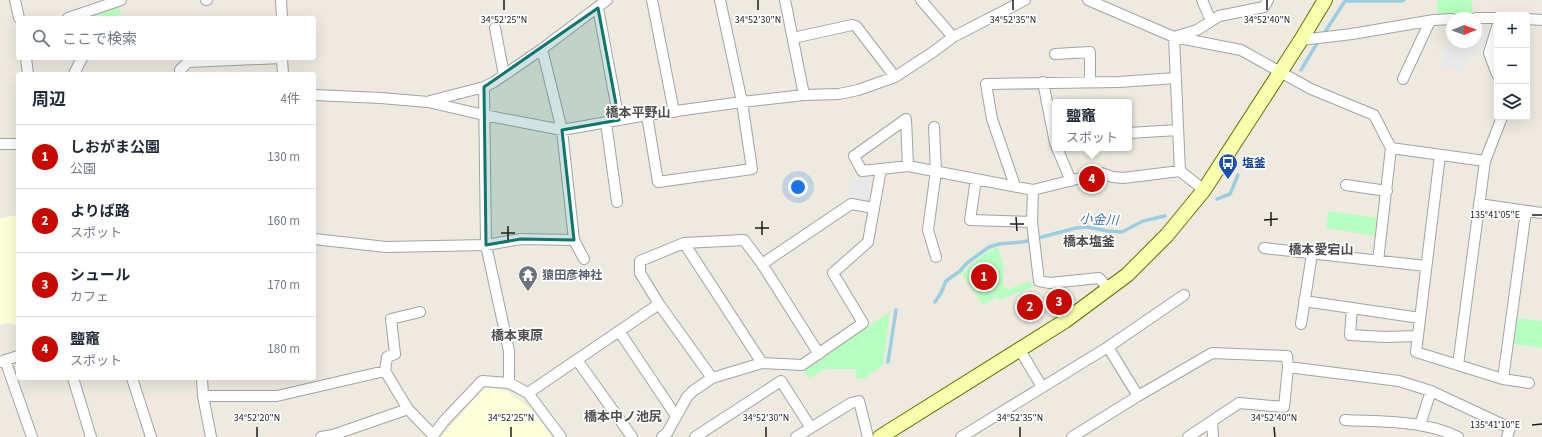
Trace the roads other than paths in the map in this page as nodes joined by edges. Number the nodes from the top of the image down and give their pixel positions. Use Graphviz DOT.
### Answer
graph roads {
  1 [pos="15,0"];
  2 [pos="121,0"];
  3 [pos="281,0"];
  4 [pos="607,0"];
  5 [pos="652,0"];
  6 [pos="720,0"];
  7 [pos="785,0"];
  8 [pos="921,0"];
  9 [pos="1025,0"];
  10 [pos="1088,0"];
  11 [pos="1202,0"];
  12 [pos="1268,0"];
  13 [pos="1325,0"];
  14 [pos="598,8"];
  15 [pos="19,16"];
  16 [pos="76,16"];
  17 [pos="282,16"];
  18 [pos="1482,18"];
  19 [pos="1494,18"];
  20 [pos="1530,19"];
  21 [pos="1446,20"];
  22 [pos="1542,20"];
  23 [pos="1211,21"];
  24 [pos="1430,21"];
  25 [pos="495,28"];
  26 [pos="953,37"];
  27 [pos="1174,37"];
  28 [pos="1494,37"];
  29 [pos="793,38"];
  30 [pos="1308,39"];
  31 [pos="542,49"];
  32 [pos="1055,54"];
  33 [pos="26,60"];
  34 [pos="81,60"];
  35 [pos="235,60"];
  36 [pos="282,60"];
  37 [pos="1494,66"];
  38 [pos="28,72"];
  39 [pos="75,72"];
  40 [pos="180,72"];
  41 [pos="283,72"];
  42 [pos="1280,73"];
  43 [pos="504,75"];
  44 [pos="894,77"];
  45 [pos="1176,78"];
  46 [pos="1403,79"];
  47 [pos="1043,82"];
  48 [pos="1090,82"];
  49 [pos="484,87"];
  50 [pos="316,95"];
  51 [pos="804,95"];
  52 [pos="428,102"];
  53 [pos="742,102"];
  54 [pos="674,112"];
  55 [pos="484,115"];
  56 [pos="647,115"];
  57 [pos="619,120"];
  58 [pos="1501,120"];
  59 [pos="606,123"];
  60 [pos="934,127"];
  61 [pos="1052,129"];
  62 [pos="562,130"];
  63 [pos="1178,130"];
  64 [pos="1132,133"];
  65 [pos="0,144"];
  66 [pos="16,144"];
  67 [pos="1391,148"];
  68 [pos="1058,151"];
  69 [pos="1440,155"];
  70 [pos="1485,161"];
  71 [pos="908,166"];
  72 [pos="881,169"];
  73 [pos="936,171"];
  74 [pos="1180,171"];
  75 [pos="976,178"];
  76 [pos="1071,181"];
  77 [pos="1346,185"];
  78 [pos="1015,186"];
  79 [pos="1033,190"];
  80 [pos="1204,190"];
  81 [pos="1387,191"];
  82 [pos="617,202"];
  83 [pos="1479,204"];
  84 [pos="874,208"];
  85 [pos="1526,211"];
  86 [pos="1542,213"];
  87 [pos="1032,222"];
  88 [pos="316,239"];
  89 [pos="574,240"];
  90 [pos="684,243"];
  91 [pos="486,245"];
  92 [pos="1264,248"];
  93 [pos="1312,254"];
  94 [pos="936,257"];
  95 [pos="584,259"];
  96 [pos="1378,261"];
  97 [pos="762,264"];
  98 [pos="1426,266"];
  99 [pos="1109,289"];
  100 [pos="1184,295"];
  101 [pos="1304,300"];
  102 [pos="659,304"];
  103 [pos="1352,308"];
  104 [pos="420,312"];
  105 [pos="1420,318"];
  106 [pos="1301,324"];
  107 [pos="619,332"];
  108 [pos="1418,336"];
  109 [pos="1108,347"];
  110 [pos="1020,350"];
  111 [pos="819,354"];
  112 [pos="16,357"];
  113 [pos="576,360"];
  114 [pos="3,361"];
  115 [pos="762,363"];
  116 [pos="1458,365"];
  117 [pos="1288,367"];
  118 [pos="385,371"];
  119 [pos="712,378"];
  120 [pos="1503,379"];
  121 [pos="74,380"];
  122 [pos="133,380"];
  123 [pos="202,380"];
  124 [pos="509,383"];
  125 [pos="1529,383"];
  126 [pos="1042,387"];
  127 [pos="1430,391"];
  128 [pos="528,393"];
  129 [pos="203,396"];
  130 [pos="1138,396"];
  131 [pos="408,409"];
  132 [pos="676,416"];
  133 [pos="1345,420"];
  134 [pos="1212,422"];
  135 [pos="1420,425"];
  136 [pos="812,428"];
  137 [pos="433,436"];
  138 [pos="32,437"];
  139 [pos="91,437"];
  140 [pos="151,437"];
  141 [pos="211,437"];
  142 [pos="321,437"];
  143 [pos="561,437"];
  144 [pos="632,437"];
  145 [pos="662,437"];
  146 [pos="695,437"];
  147 [pos="796,437"];
  148 [pos="868,437"];
  149 [pos="880,437"];
  150 [pos="961,437"];
  151 [pos="1072,437"];
  152 [pos="1188,437"];
  153 [pos="1213,437"];
  154 [pos="1458,437"];
  155 [pos="1507,437"];
  1 -- 15 [label="street"];
  2 -- 16 [label="street"];
  3 -- 17 [label="street"];
  4 -- 14 [label="street"];
  5 -- 54 [label="street"];
  6 -- 53 [label="street"];
  7 -- 29 [label="street"];
  8 -- 26 [label="street"];
  9 -- 26 [label="street"];
  10 -- 27 [label="street"];
  11 -- 23 [label="street"];
  12 -- 23 [label="street"];
  13 -- 30 [label="street"];
  14 -- 31 [label="street"];
  14 -- 57 [label="street"];
  18 -- 19 [label="street"];
  20 -- 22 [label="street"];
  21 -- 24 [label="street"];
  23 -- 27 [label="street"];
  24 -- 30 [label="street"];
  24 -- 46 [label="street"];
  25 -- 43 [label="street"];
  26 -- 44 [label="street"];
  27 -- 42 [label="street"];
  27 -- 45 [label="street"];
  28 -- 37 [label="street"];
  29 -- 44 [label="street"];
  29 -- 51 [label="street"];
  30 -- 42 [label="street"];
  31 -- 43 [label="street"];
  31 -- 62 [label="street"];
  32 -- 48 [label="street"];
  33 -- 38 [label="street"];
  34 -- 39 [label="street"];
  35 -- 40 [label="street"];
  36 -- 41 [label="street"];
  42 -- 67 [label="street"];
  42 -- 80 [label="street"];
  43 -- 49 [label="street"];
  44 -- 51 [label="street"];
  45 -- 48 [label="street"];
  45 -- 63 [label="street"];
  47 -- 48 [label="street"];
  47 -- 61 [label="street"];
  47 -- 78 [label="street"];
  49 -- 52 [label="street"];
  49 -- 55 [label="street"];
  50 -- 52 [label="street"];
  51 -- 53 [label="street"];
  52 -- 55 [label="street"];
  53 -- 54 [label="street"];
  53 -- 56 [label="street"];
  54 -- 56 [label="street"];
  55 -- 62 [label="street"];
  55 -- 91 [label="street"];
  56 -- 57 [label="street"];
  57 -- 59 [label="street"];
  58 -- 70 [label="street"];
  59 -- 62 [label="street"];
  59 -- 82 [label="street"];
  60 -- 73 [label="street"];
  62 -- 89 [label="street"];
  63 -- 64 [label="street"];
  63 -- 74 [label="street"];
  65 -- 66 [label="street"];
  67 -- 69 [label="street"];
  67 -- 81 [label="street"];
  68 -- 76 [label="street"];
  69 -- 70 [label="street"];
  69 -- 98 [label="street"];
  70 -- 83 [label="street"];
  71 -- 72 [label="street"];
  71 -- 72 [label="street"];
  71 -- 73 [label="street"];
  72 -- 84 [label="street"];
  73 -- 75 [label="street"];
  73 -- 94 [label="street"];
  74 -- 76 [label="street"];
  74 -- 80 [label="street"];
  75 -- 78 [label="street"];
  75 -- 87 [label="street"];
  76 -- 79 [label="street"];
  77 -- 81 [label="street"];
  78 -- 79 [label="street"];
  79 -- 87 [label="street"];
  80 -- 99 [label="street"];
  81 -- 96 [label="street"];
  83 -- 85 [label="street"];
  83 -- 116 [label="street"];
  84 -- 97 [label="street"];
  84 -- 111 [label="street"];
  85 -- 86 [label="street"];
  85 -- 120 [label="street"];
  87 -- 99 [label="street"];
  88 -- 91 [label="street"];
  89 -- 91 [label="street"];
  89 -- 95 [label="street"];
  90 -- 97 [label="street"];
  90 -- 102 [label="street"];
  90 -- 115 [label="street"];
  91 -- 124 [label="street"];
  92 -- 93 [label="street"];
  93 -- 96 [label="street"];
  93 -- 101 [label="street"];
  96 -- 98 [label="street"];
  97 -- 111 [label="street"];
  98 -- 105 [label="street"];
  99 -- 110 [label="street"];
  100 -- 109 [label="street"];
  101 -- 103 [label="street"];
  101 -- 106 [label="street"];
  102 -- 107 [label="street"];
  102 -- 119 [label="street"];
  103 -- 105 [label="street"];
  103 -- 108 [label="street"];
  104 -- 118 [label="street"];
  105 -- 108 [label="street"];
  107 -- 113 [label="street"];
  107 -- 132 [label="street"];
  108 -- 116 [label="street"];
  109 -- 126 [label="street"];
  109 -- 130 [label="street"];
  110 -- 126 [label="street"];
  110 -- 149 [label="street"];
  111 -- 115 [label="street"];
  112 -- 114 [label="street"];
  113 -- 128 [label="street"];
  113 -- 144 [label="street"];
  114 -- 138 [label="street"];
  115 -- 119 [label="street"];
  116 -- 120 [label="street"];
  117 -- 127 [label="street"];
  117 -- 130 [label="street"];
  117 -- 134 [label="street"];
  118 -- 129 [label="street"];
  118 -- 131 [label="street"];
  119 -- 132 [label="street"];
  120 -- 125 [label="street"];
  121 -- 139 [label="street"];
  122 -- 140 [label="street"];
  123 -- 129 [label="street"];
  124 -- 128 [label="street"];
  124 -- 137 [label="street"];
  126 -- 150 [label="street"];
  127 -- 135 [label="street"];
  127 -- 155 [label="street"];
  128 -- 143 [label="street"];
  129 -- 141 [label="street"];
  130 -- 151 [label="street"];
  131 -- 137 [label="street"];
  131 -- 142 [label="street"];
  132 -- 145 [label="street"];
  133 -- 135 [label="street"];
  134 -- 152 [label="street"];
  134 -- 153 [label="street"];
  135 -- 154 [label="street"];
  136 -- 146 [label="street"];
  136 -- 147 [label="street"];
  136 -- 148 [label="street"];
}
